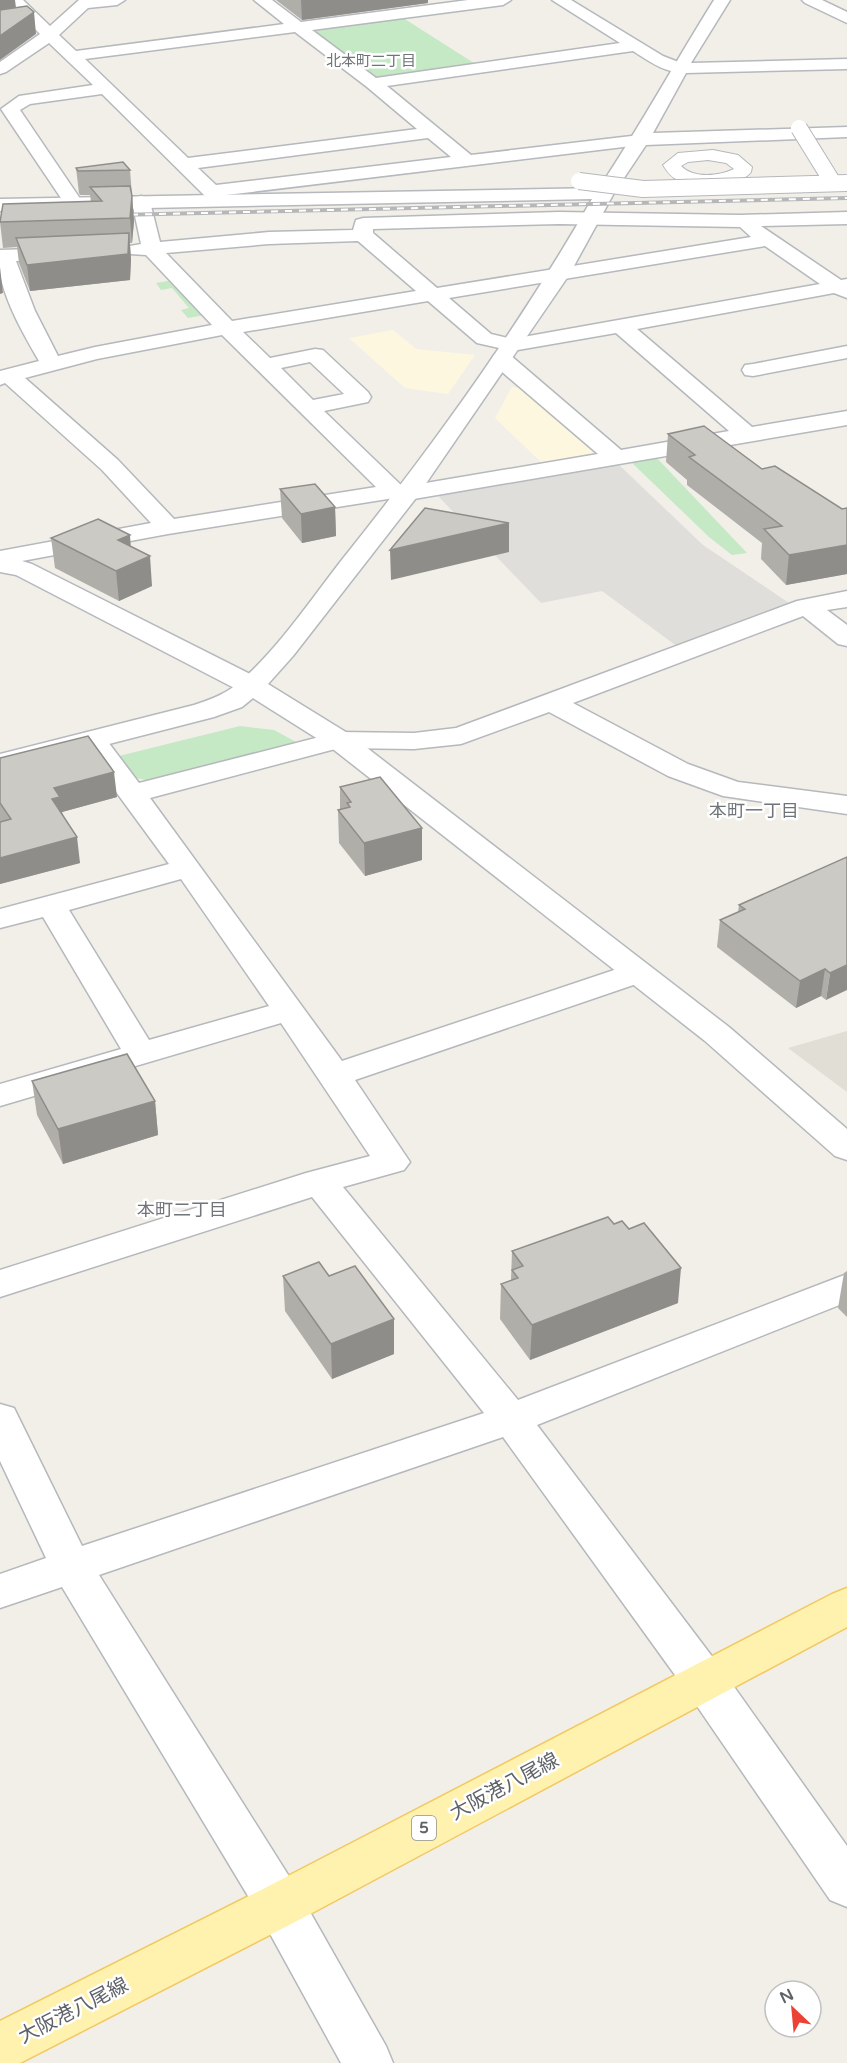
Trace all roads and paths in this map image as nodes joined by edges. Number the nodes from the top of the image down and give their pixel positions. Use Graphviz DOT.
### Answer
graph roads {
  1 [pos="14,0"];
  2 [pos="117,0"];
  3 [pos="262,0"];
  4 [pos="503,0"];
  5 [pos="560,0"];
  6 [pos="722,0"];
  7 [pos="810,0"];
  8 [pos="840,0"];
  9 [pos="86,2"];
  10 [pos="847,3"];
  11 [pos="284,16"];
  12 [pos="847,18"];
  13 [pos="36,20"];
  14 [pos="12,23"];
  15 [pos="298,27"];
  16 [pos="323,44"];
  17 [pos="62,45"];
  18 [pos="634,46"];
  19 [pos="300,48"];
  20 [pos="847,64"];
  21 [pos="680,68"];
  22 [pos="0,69"];
  23 [pos="118,72"];
  24 [pos="101,82"];
  25 [pos="373,83"];
  26 [pos="409,114"];
  27 [pos="387,117"];
  28 [pos="799,128"];
  29 [pos="432,132"];
  30 [pos="847,132"];
  31 [pos="640,140"];
  32 [pos="188,143"];
  33 [pos="165,146"];
  34 [pos="466,160"];
  35 [pos="184,164"];
  36 [pos="579,181"];
  37 [pos="837,184"];
  38 [pos="605,193"];
  39 [pos="216,195"];
  40 [pos="141,202"];
  41 [pos="74,203"];
  42 [pos="0,205"];
  43 [pos="847,218"];
  44 [pos="591,220"];
  45 [pos="740,221"];
  46 [pos="363,235"];
  47 [pos="768,240"];
  48 [pos="152,250"];
  49 [pos="118,251"];
  50 [pos="83,253"];
  51 [pos="2,256"];
  52 [pos="559,275"];
  53 [pos="843,288"];
  54 [pos="432,296"];
  55 [pos="621,326"];
  56 [pos="227,328"];
  57 [pos="847,352"];
  58 [pos="507,353"];
  59 [pos="51,363"];
  60 [pos="265,365"];
  61 [pos="753,370"];
  62 [pos="5,377"];
  63 [pos="309,407"];
  64 [pos="847,418"];
  65 [pos="746,434"];
  66 [pos="616,457"];
  67 [pos="401,492"];
  68 [pos="168,527"];
  69 [pos="0,558"];
  70 [pos="0,565"];
  71 [pos="847,599"];
  72 [pos="806,606"];
  73 [pos="847,638"];
  74 [pos="252,686"];
  75 [pos="551,702"];
  76 [pos="92,740"];
  77 [pos="339,740"];
  78 [pos="0,763"];
  79 [pos="132,794"];
  80 [pos="847,806"];
  81 [pos="188,868"];
  82 [pos="51,905"];
  83 [pos="0,919"];
  84 [pos="637,974"];
  85 [pos="287,1011"];
  86 [pos="140,1053"];
  87 [pos="335,1075"];
  88 [pos="0,1095"];
  89 [pos="847,1148"];
  90 [pos="319,1182"];
  91 [pos="0,1284"];
  92 [pos="847,1287"];
  93 [pos="0,1419"];
  94 [pos="511,1419"];
  95 [pos="71,1566"];
  96 [pos="0,1591"];
  97 [pos="847,1606"];
  98 [pos="704,1680"];
  99 [pos="847,1885"];
  100 [pos="280,1905"];
  101 [pos="0,2047"];
  102 [pos="368,2063"];
  1 -- 13 [label="street"];
  2 -- 9 [label="street"];
  3 -- 11 [label="street"];
  4 -- 15 [label="street"];
  5 -- 18 [label="street"];
  6 -- 21 [label="street"];
  7 -- 12 [label="street"];
  8 -- 10 [label="street"];
  9 -- 17 [label="street"];
  11 -- 15 [label="street"];
  11 -- 17 [label="street"];
  13 -- 14 [label="street"];
  13 -- 17 [label="street"];
  15 -- 16 [label="street"];
  15 -- 17 [label="street"];
  16 -- 19 [label="street"];
  16 -- 25 [label="street"];
  17 -- 22 [label="street"];
  17 -- 24 [label="street"];
  18 -- 21 [label="street"];
  18 -- 25 [label="street"];
  20 -- 21 [label="street"];
  21 -- 31 [label="street"];
  23 -- 24 [label="street"];
  24 -- 33 [label="street"];
  24 -- 41 [label="street"];
  25 -- 26 [label="street"];
  26 -- 27 [label="street"];
  26 -- 29 [label="street"];
  28 -- 37 [label="street, bridge"];
  29 -- 34 [label="street"];
  29 -- 35 [label="street"];
  30 -- 31 [label="street"];
  31 -- 34 [label="street"];
  31 -- 38 [label="street"];
  32 -- 33 [label="street"];
  33 -- 35 [label="street"];
  34 -- 39 [label="street"];
  35 -- 39 [label="street"];
  36 -- 37 [label="street, bridge"];
  38 -- 39 [label="street"];
  38 -- 44 [label="street"];
  39 -- 40 [label="street"];
  40 -- 41 [label="street"];
  40 -- 48 [label="street"];
  41 -- 42 [label="street"];
  43 -- 45 [label="street"];
  44 -- 45 [label="street"];
  44 -- 46 [label="street"];
  44 -- 52 [label="street"];
  45 -- 47 [label="street"];
  46 -- 48 [label="street"];
  46 -- 54 [label="street"];
  47 -- 52 [label="street"];
  47 -- 53 [label="street"];
  48 -- 49 [label="street"];
  48 -- 56 [label="street"];
  50 -- 51 [label="street"];
  51 -- 59 [label="street"];
  52 -- 54 [label="street"];
  52 -- 58 [label="street"];
  53 -- 55 [label="street"];
  54 -- 56 [label="street"];
  54 -- 58 [label="street"];
  55 -- 58 [label="street"];
  55 -- 65 [label="street"];
  56 -- 59 [label="street"];
  56 -- 60 [label="street"];
  57 -- 61 [label="street"];
  58 -- 66 [label="street"];
  58 -- 67 [label="street"];
  59 -- 62 [label="street"];
  60 -- 63 [label="street"];
  60 -- 63 [label="street"];
  62 -- 68 [label="street"];
  63 -- 67 [label="street"];
  64 -- 65 [label="street"];
  65 -- 66 [label="street"];
  66 -- 67 [label="street"];
  67 -- 68 [label="street"];
  67 -- 74 [label="street"];
  68 -- 69 [label="street"];
  70 -- 74 [label="street"];
  71 -- 72 [label="street"];
  72 -- 73 [label="street"];
  72 -- 75 [label="street"];
  74 -- 76 [label="street"];
  74 -- 77 [label="street"];
  75 -- 77 [label="street"];
  75 -- 80 [label="street"];
  76 -- 78 [label="street"];
  76 -- 79 [label="street"];
  77 -- 79 [label="street"];
  77 -- 84 [label="street"];
  79 -- 81 [label="street"];
  81 -- 82 [label="street"];
  81 -- 85 [label="street"];
  82 -- 83 [label="street"];
  82 -- 86 [label="street"];
  84 -- 87 [label="street"];
  84 -- 89 [label="street"];
  85 -- 86 [label="street"];
  85 -- 87 [label="street"];
  86 -- 88 [label="street"];
  87 -- 90 [label="street"];
  90 -- 91 [label="street"];
  90 -- 94 [label="street"];
  92 -- 94 [label="street"];
  93 -- 95 [label="street"];
  94 -- 95 [label="street"];
  94 -- 98 [label="street"];
  95 -- 96 [label="street"];
  95 -- 100 [label="street"];
  97 -- 98 [label="main road, 大阪港八尾線 / 5"];
  98 -- 99 [label="street"];
  98 -- 100 [label="main road, 大阪港八尾線 / 5"];
  100 -- 101 [label="main road, 大阪港八尾線 / 5"];
  100 -- 102 [label="street"];
}
